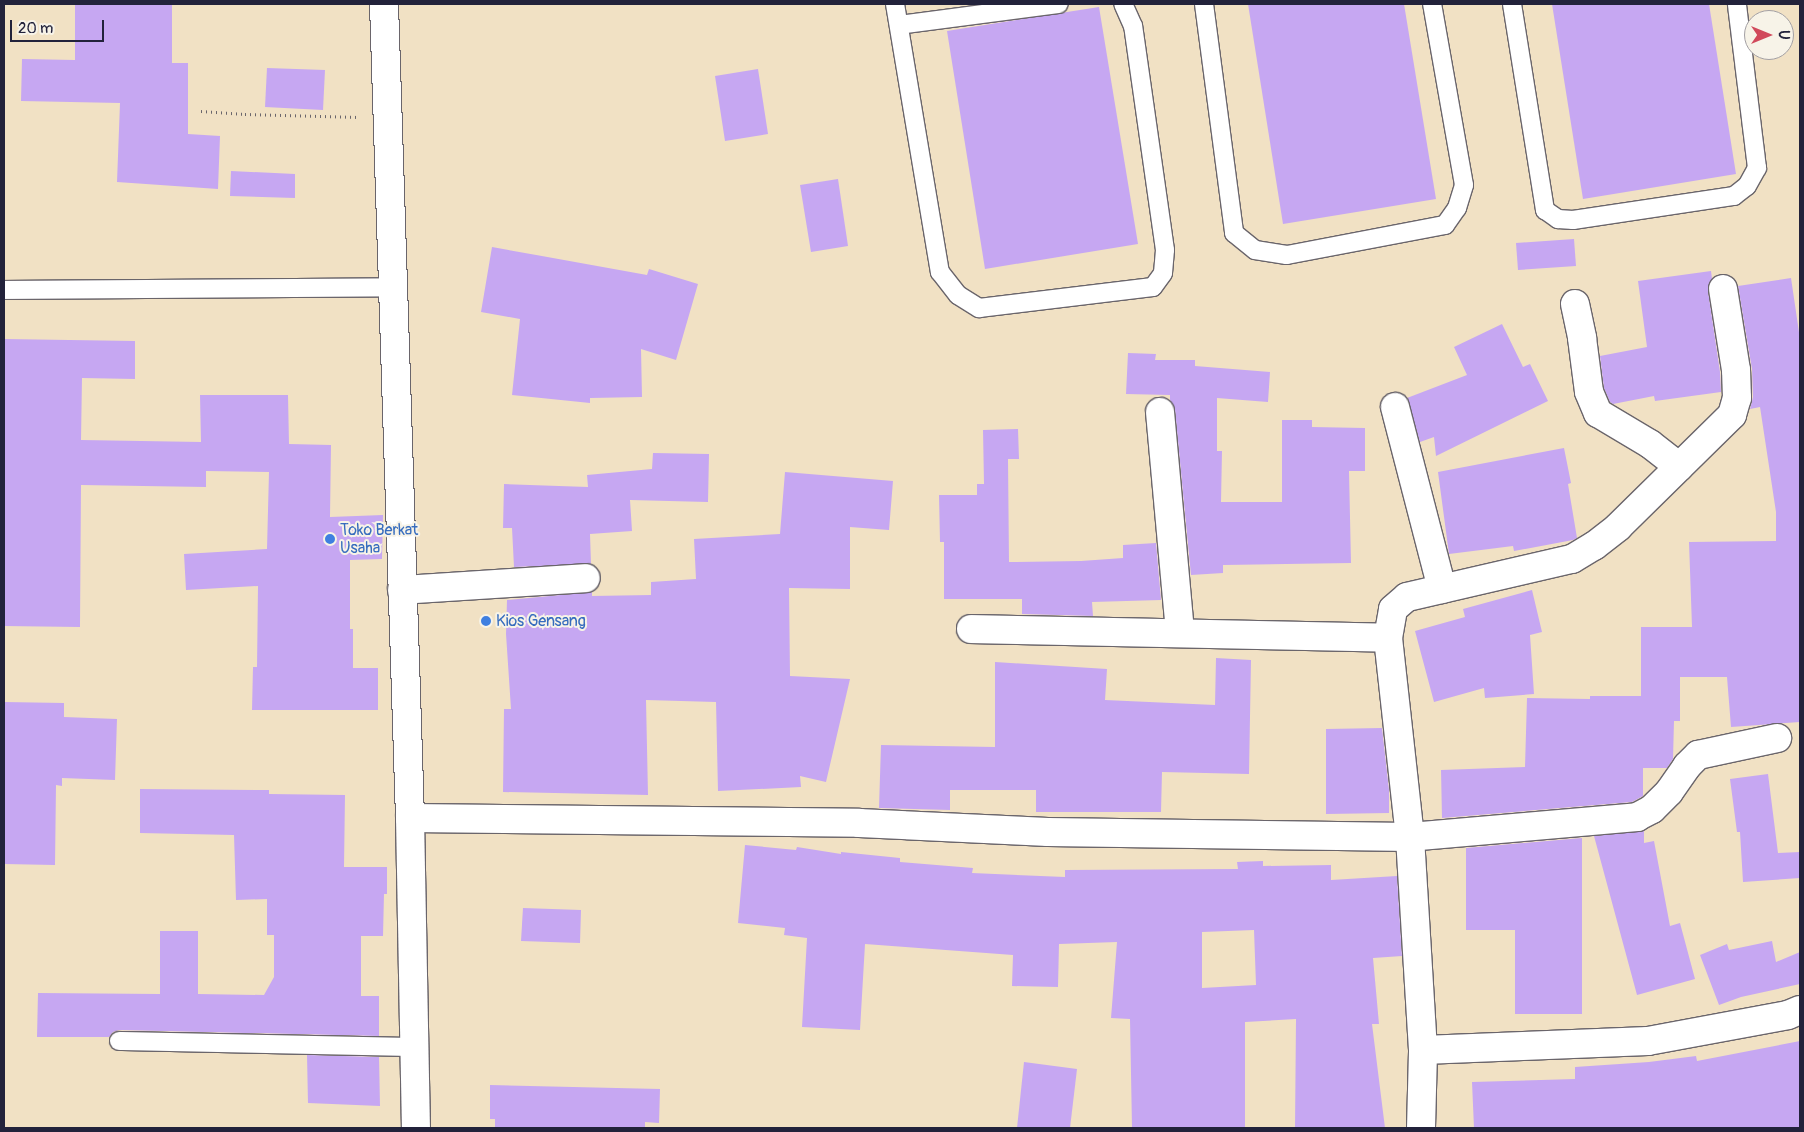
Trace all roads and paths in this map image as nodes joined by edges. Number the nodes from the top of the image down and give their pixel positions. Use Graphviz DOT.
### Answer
graph roads {
  1 [pos="384,4"];
  2 [pos="895,4"];
  3 [pos="1059,4"];
  4 [pos="1123,4"];
  5 [pos="1204,4"];
  6 [pos="1432,4"];
  7 [pos="1512,4"];
  8 [pos="1737,4"];
  9 [pos="899,25"];
  10 [pos="201,111"];
  11 [pos="390,117"];
  12 [pos="395,287"];
  13 [pos="1723,289"];
  14 [pos="4,290"];
  15 [pos="1575,304"];
  16 [pos="1395,407"];
  17 [pos="1160,412"];
  18 [pos="1679,467"];
  19 [pos="586,578"];
  20 [pos="1442,589"];
  21 [pos="402,590"];
  22 [pos="971,629"];
  23 [pos="1180,632"];
  24 [pos="1388,638"];
  25 [pos="1777,738"];
  26 [pos="410,818"];
  27 [pos="1410,838"];
  28 [pos="1800,1010"];
  29 [pos="119,1042"];
  30 [pos="414,1047"];
  31 [pos="1423,1050"];
  32 [pos="416,1128"];
  33 [pos="1421,1128"];
  1 -- 11 [label="main road"];
  2 -- 9 [label="lane"];
  3 -- 9 [label="lane"];
  4 -- 9 [label="lane"];
  5 -- 6 [label="lane"];
  7 -- 8 [label="lane"];
  10 -- 11 [label="path"];
  11 -- 12 [label="main road"];
  12 -- 14 [label="lane"];
  12 -- 21 [label="main road"];
  13 -- 18 [label="main road"];
  15 -- 18 [label="main road"];
  16 -- 20 [label="main road"];
  17 -- 23 [label="main road"];
  18 -- 20 [label="main road"];
  19 -- 21 [label="main road"];
  20 -- 24 [label="main road"];
  21 -- 26 [label="main road"];
  22 -- 23 [label="main road"];
  23 -- 24 [label="main road"];
  24 -- 27 [label="main road"];
  25 -- 27 [label="main road"];
  26 -- 27 [label="main road"];
  26 -- 30 [label="main road"];
  27 -- 31 [label="main road"];
  28 -- 31 [label="main road"];
  29 -- 30 [label="lane"];
  30 -- 32 [label="main road"];
  31 -- 33 [label="main road"];
}
